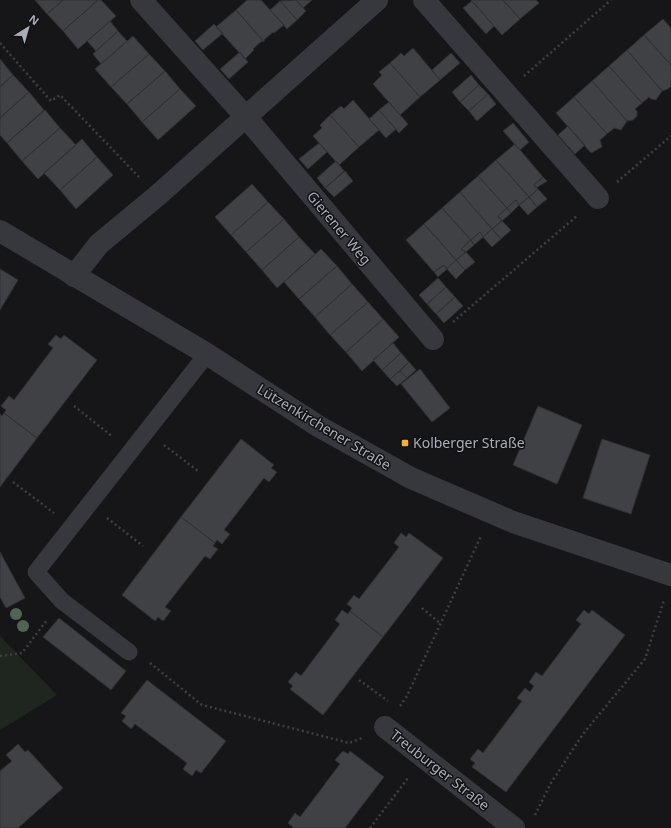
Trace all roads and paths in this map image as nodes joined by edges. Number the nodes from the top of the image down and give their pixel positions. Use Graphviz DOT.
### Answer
graph roads {
  1 [pos="141,0"];
  2 [pos="377,0"];
  3 [pos="424,0"];
  4 [pos="611,0"];
  5 [pos="0,43"];
  6 [pos="505,93"];
  7 [pos="245,116"];
  8 [pos="671,136"];
  9 [pos="157,196"];
  10 [pos="598,198"];
  11 [pos="0,231"];
  12 [pos="74,276"];
  13 [pos="433,339"];
  14 [pos="207,354"];
  15 [pos="74,406"];
  16 [pos="147,432"];
  17 [pos="130,451"];
  18 [pos="198,471"];
  19 [pos="13,482"];
  20 [pos="90,504"];
  21 [pos="492,513"];
  22 [pos="72,527"];
  23 [pos="143,546"];
  24 [pos="669,584"];
  25 [pos="62,601"];
  26 [pos="422,608"];
  27 [pos="441,624"];
  28 [pos="129,652"];
  29 [pos="0,656"];
  30 [pos="359,680"];
  31 [pos="385,727"];
  32 [pos="424,757"];
  33 [pos="523,825"];
  34 [pos="370,828"];
  1 -- 7 [label="street, Gierener Weg"];
  2 -- 7 [label="street"];
  3 -- 6 [label="street"];
  4 -- 6 [label="path"];
  5 -- 9 [label="path"];
  6 -- 10 [label="street"];
  7 -- 9 [label="street"];
  7 -- 13 [label="street, Gierener Weg"];
  8 -- 10 [label="path"];
  9 -- 12 [label="street"];
  10 -- 13 [label="path"];
  11 -- 12 [label="street, Lützenkirchener Straße"];
  12 -- 14 [label="street, Lützenkirchener Straße"];
  14 -- 16 [label="lane"];
  14 -- 21 [label="street, Lützenkirchener Straße"];
  15 -- 17 [label="path"];
  16 -- 17 [label="lane"];
  16 -- 18 [label="path"];
  17 -- 20 [label="lane"];
  19 -- 22 [label="path"];
  20 -- 22 [label="lane"];
  20 -- 23 [label="path"];
  21 -- 24 [label="street, Lützenkirchener Straße"];
  21 -- 27 [label="path"];
  22 -- 25 [label="lane"];
  24 -- 33 [label="path"];
  25 -- 28 [label="lane"];
  25 -- 29 [label="path"];
  26 -- 27 [label="path"];
  27 -- 30 [label="path"];
  28 -- 31 [label="path"];
  31 -- 32 [label="street, Treuburger Straße"];
  32 -- 33 [label="street, Treuburger Straße"];
  32 -- 34 [label="path"];
}
